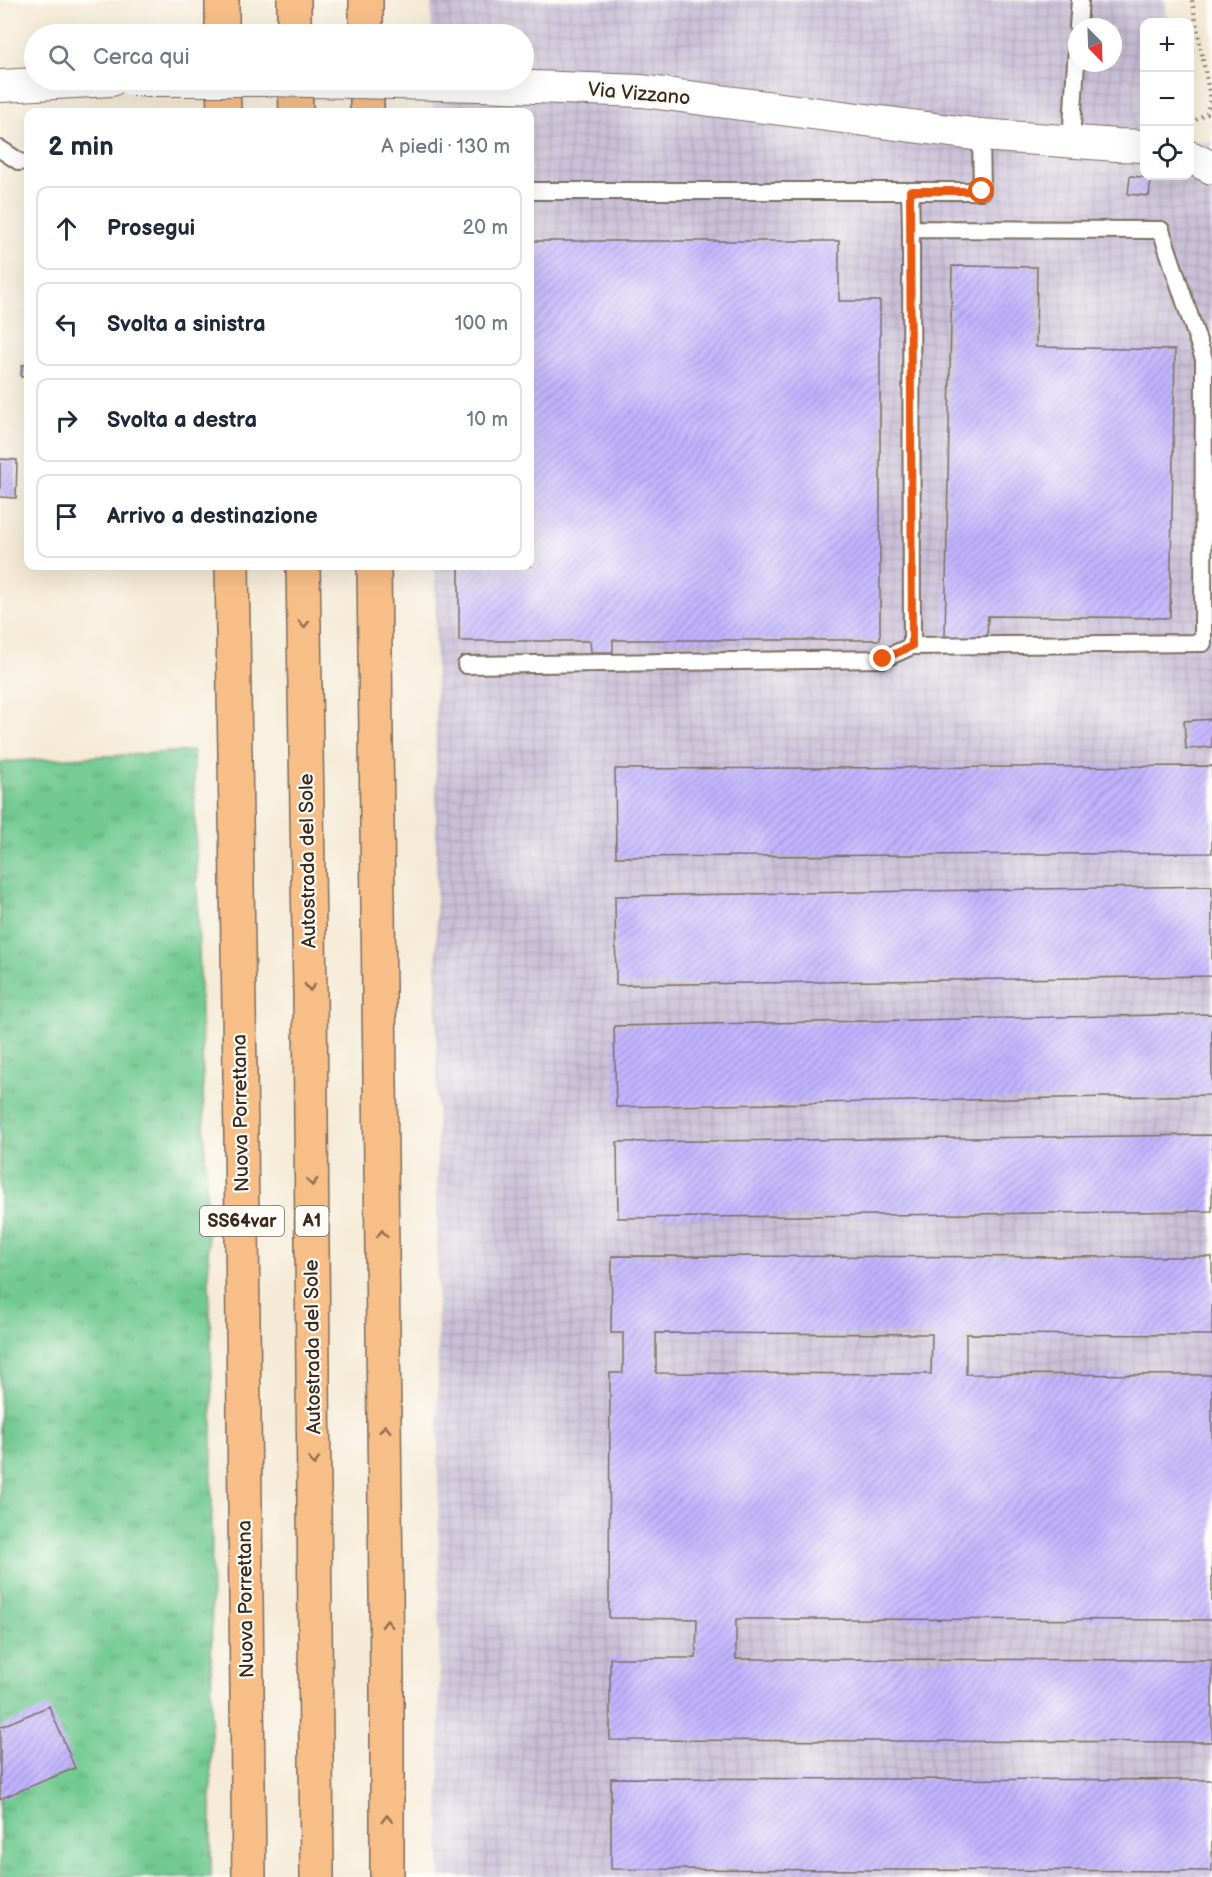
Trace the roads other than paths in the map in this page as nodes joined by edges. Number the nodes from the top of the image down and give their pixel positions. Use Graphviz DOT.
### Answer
graph roads {
  1 [pos="222,0"];
  2 [pos="294,0"];
  3 [pos="366,0"];
  4 [pos="1080,0"];
  5 [pos="1079,18"];
  6 [pos="222,24"];
  7 [pos="294,24"];
  8 [pos="366,24"];
  9 [pos="1075,72"];
  10 [pos="24,85"];
  11 [pos="0,86"];
  12 [pos="534,87"];
  13 [pos="223,90"];
  14 [pos="295,90"];
  15 [pos="367,90"];
  16 [pos="224,108"];
  17 [pos="296,108"];
  18 [pos="367,108"];
  19 [pos="981,135"];
  20 [pos="1071,142"];
  21 [pos="1140,146"];
  22 [pos="0,149"];
  23 [pos="1194,160"];
  24 [pos="20,162"];
  25 [pos="1212,168"];
  26 [pos="534,191"];
  27 [pos="910,191"];
  28 [pos="910,229"];
  29 [pos="232,570"];
  30 [pos="303,570"];
  31 [pos="374,570"];
  32 [pos="912,646"];
  33 [pos="466,665"];
  34 [pos="249,1877"];
  35 [pos="316,1877"];
  36 [pos="387,1877"];
  1 -- 6 [label="highway"];
  2 -- 7 [label="highway"];
  3 -- 8 [label="highway"];
  4 -- 5 [label="lane"];
  9 -- 20 [label="lane"];
  10 -- 11 [label="street"];
  12 -- 19 [label="street, Via Vizzano, bridge"];
  13 -- 16 [label="highway"];
  14 -- 17 [label="highway"];
  15 -- 18 [label="highway"];
  19 -- 20 [label="street, Via Vizzano"];
  19 -- 27 [label="lane"];
  20 -- 21 [label="street, Via Vizzano"];
  22 -- 24 [label="lane"];
  23 -- 25 [label="street"];
  26 -- 27 [label="lane"];
  27 -- 28 [label="lane"];
  28 -- 32 [label="lane"];
  28 -- 32 [label="lane"];
  29 -- 34 [label="highway, Nuova Porrettana / SS64var"];
  30 -- 35 [label="highway, Autostrada del Sole / A1, one-way"];
  36 -- 31 [label="highway, one-way"];
  32 -- 33 [label="lane"];
}
